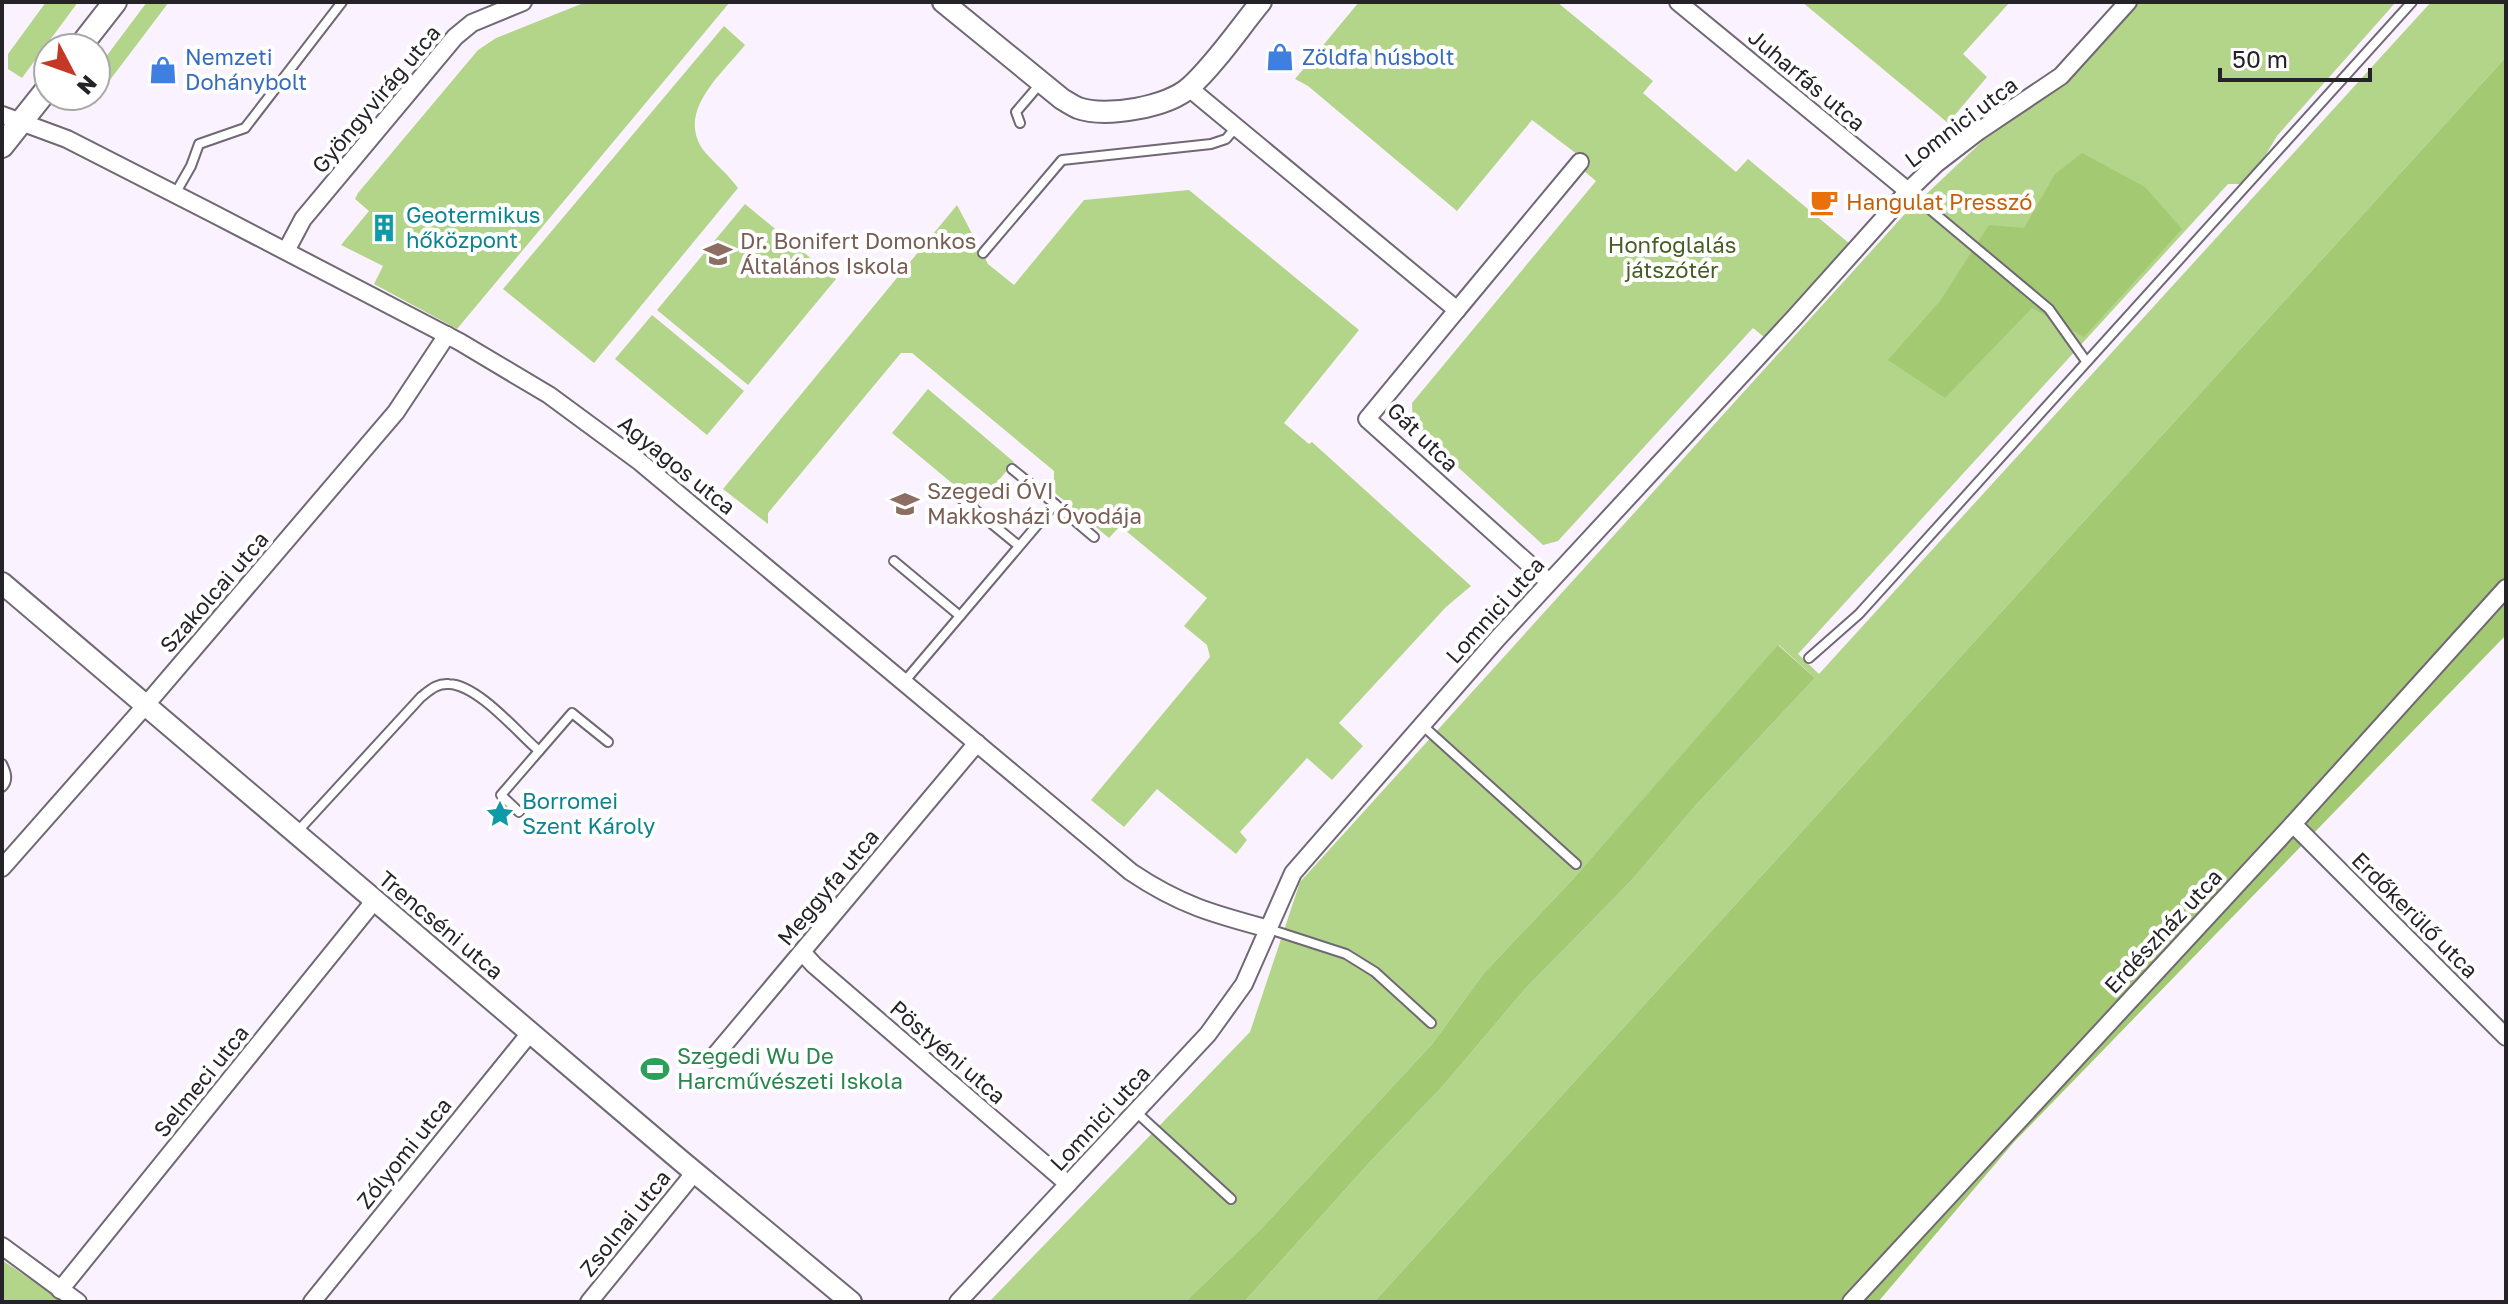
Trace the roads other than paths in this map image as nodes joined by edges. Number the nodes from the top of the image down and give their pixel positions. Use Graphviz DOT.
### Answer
graph roads {
  1 [pos="115,2"];
  2 [pos="342,2"];
  3 [pos="523,2"];
  4 [pos="943,2"];
  5 [pos="1261,2"];
  6 [pos="1678,2"];
  7 [pos="2128,2"];
  8 [pos="2407,4"];
  9 [pos="92,32"];
  10 [pos="1041,83"];
  11 [pos="1189,88"];
  12 [pos="32,101"];
  13 [pos="12,118"];
  14 [pos="1020,123"];
  15 [pos="1236,127"];
  16 [pos="2,146"];
  17 [pos="1580,162"];
  18 [pos="1908,191"];
  19 [pos="175,194"];
  20 [pos="286,251"];
  21 [pos="983,253"];
  22 [pos="1457,310"];
  23 [pos="447,335"];
  24 [pos="2086,361"];
  25 [pos="1012,469"];
  26 [pos="952,491"];
  27 [pos="1055,504"];
  28 [pos="1094,537"];
  29 [pos="1019,546"];
  30 [pos="894,561"];
  31 [pos="1549,582"];
  32 [pos="2,583"];
  33 [pos="2506,588"];
  34 [pos="960,616"];
  35 [pos="1809,658"];
  36 [pos="904,682"];
  37 [pos="145,706"];
  38 [pos="1421,724"];
  39 [pos="608,742"];
  40 [pos="977,743"];
  41 [pos="539,751"];
  42 [pos="2,764"];
  43 [pos="2,787"];
  44 [pos="519,812"];
  45 [pos="2293,824"];
  46 [pos="296,833"];
  47 [pos="1576,864"];
  48 [pos="2,868"];
  49 [pos="375,900"];
  50 [pos="1269,929"];
  51 [pos="802,952"];
  52 [pos="1431,1023"];
  53 [pos="530,1033"];
  54 [pos="2506,1037"];
  55 [pos="712,1059"];
  56 [pos="1136,1112"];
  57 [pos="695,1172"];
  58 [pos="1068,1184"];
  59 [pos="1231,1199"];
  60 [pos="2,1246"];
  61 [pos="60,1290"];
  62 [pos="78,1302"];
  63 [pos="312,1302"];
  64 [pos="589,1302"];
  65 [pos="851,1302"];
  66 [pos="958,1302"];
  67 [pos="1851,1302"];
  1 -- 9 [label="main road"];
  2 -- 19 [label="lane"];
  3 -- 20 [label="street, Gyöngyvirág utca"];
  4 -- 10 [label="street"];
  5 -- 11 [label="street"];
  6 -- 18 [label="street, Juharfás utca"];
  7 -- 18 [label="street, Lomnici utca"];
  8 -- 24 [label="lane"];
  10 -- 11 [label="street"];
  10 -- 14 [label="lane"];
  11 -- 15 [label="street"];
  12 -- 13 [label="main road"];
  13 -- 16 [label="main road"];
  13 -- 19 [label="street, Agyagos utca"];
  15 -- 21 [label="lane"];
  15 -- 22 [label="street"];
  17 -- 22 [label="street, Gát utca"];
  18 -- 24 [label="lane"];
  18 -- 31 [label="street, Lomnici utca"];
  19 -- 20 [label="street, Agyagos utca"];
  20 -- 23 [label="street, Agyagos utca"];
  22 -- 31 [label="street, Gát utca"];
  23 -- 36 [label="street, Agyagos utca"];
  23 -- 37 [label="street, Szakolcai utca"];
  24 -- 35 [label="lane"];
  25 -- 27 [label="lane"];
  26 -- 29 [label="lane"];
  27 -- 28 [label="lane"];
  27 -- 29 [label="lane"];
  29 -- 34 [label="lane"];
  30 -- 34 [label="lane"];
  31 -- 38 [label="street, Lomnici utca"];
  32 -- 37 [label="street, Trencséni utca"];
  33 -- 45 [label="street, Erdészház utca"];
  34 -- 36 [label="lane"];
  36 -- 40 [label="street, Agyagos utca"];
  37 -- 46 [label="street, Trencséni utca"];
  37 -- 48 [label="street, Szakolcai utca"];
  38 -- 47 [label="lane"];
  38 -- 50 [label="street, Lomnici utca"];
  39 -- 41 [label="lane"];
  40 -- 50 [label="street, Agyagos utca"];
  40 -- 51 [label="street, Meggyfa utca"];
  41 -- 44 [label="lane"];
  41 -- 46 [label="lane"];
  42 -- 43 [label="lane"];
  45 -- 54 [label="street, Erdőkerülő utca"];
  45 -- 67 [label="street, Erdészház utca"];
  46 -- 49 [label="street, Trencséni utca"];
  49 -- 53 [label="street, Trencséni utca"];
  49 -- 61 [label="street, Selmeci utca"];
  50 -- 52 [label="lane"];
  50 -- 56 [label="street, Lomnici utca"];
  51 -- 55 [label="street, Meggyfa utca"];
  51 -- 58 [label="street, Pöstyéni utca"];
  53 -- 57 [label="street, Trencséni utca"];
  53 -- 63 [label="street, Zólyomi utca"];
  56 -- 58 [label="street, Lomnici utca"];
  56 -- 59 [label="lane"];
  57 -- 64 [label="street, Zsolnai utca"];
  57 -- 65 [label="street, Trencséni utca"];
  58 -- 66 [label="street, Lomnici utca"];
  60 -- 61 [label="street"];
  61 -- 62 [label="street"];
}
